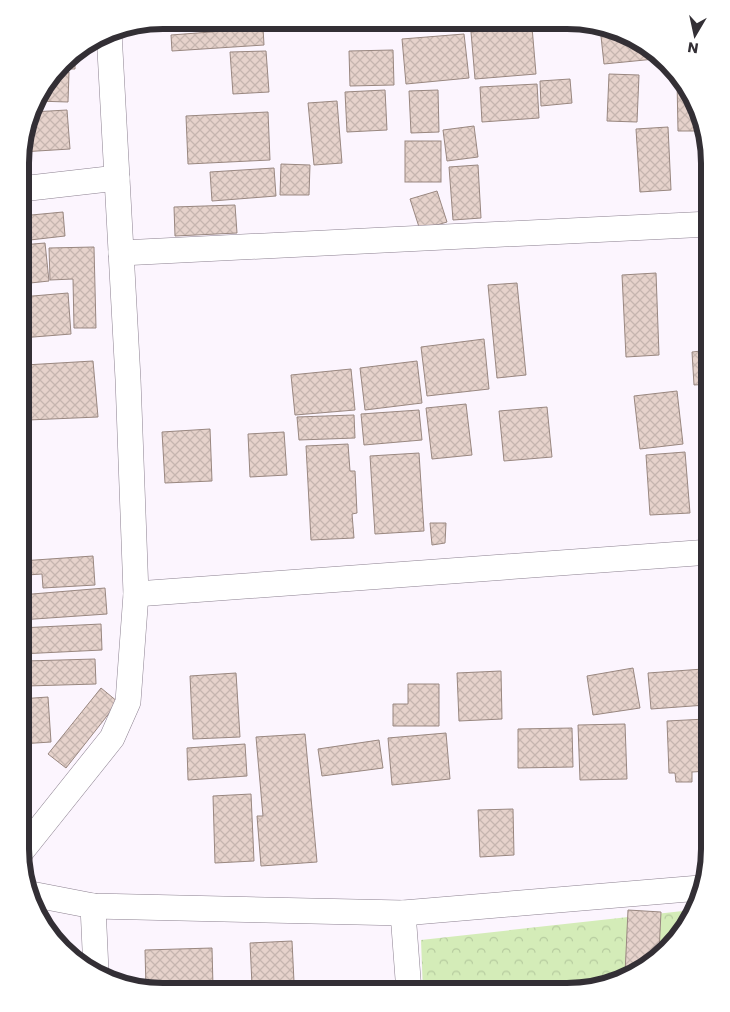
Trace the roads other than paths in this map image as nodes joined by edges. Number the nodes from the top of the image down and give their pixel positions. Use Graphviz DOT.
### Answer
graph roads {
  1 [pos="109,41"];
  2 [pos="117,178"];
  3 [pos="29,189"];
  4 [pos="701,224"];
  5 [pos="121,253"];
  6 [pos="701,553"];
  7 [pos="136,594"];
  8 [pos="29,842"];
  9 [pos="695,888"];
  10 [pos="38,895"];
  11 [pos="93,906"];
  12 [pos="403,913"];
  13 [pos="96,965"];
  14 [pos="408,983"];
  1 -- 2 [label="street"];
  2 -- 3 [label="street"];
  2 -- 5 [label="street"];
  4 -- 5 [label="street"];
  5 -- 7 [label="street"];
  6 -- 7 [label="street"];
  7 -- 8 [label="street"];
  9 -- 12 [label="street"];
  10 -- 11 [label="street"];
  11 -- 12 [label="street"];
  11 -- 13 [label="street"];
  12 -- 14 [label="street"];
}
